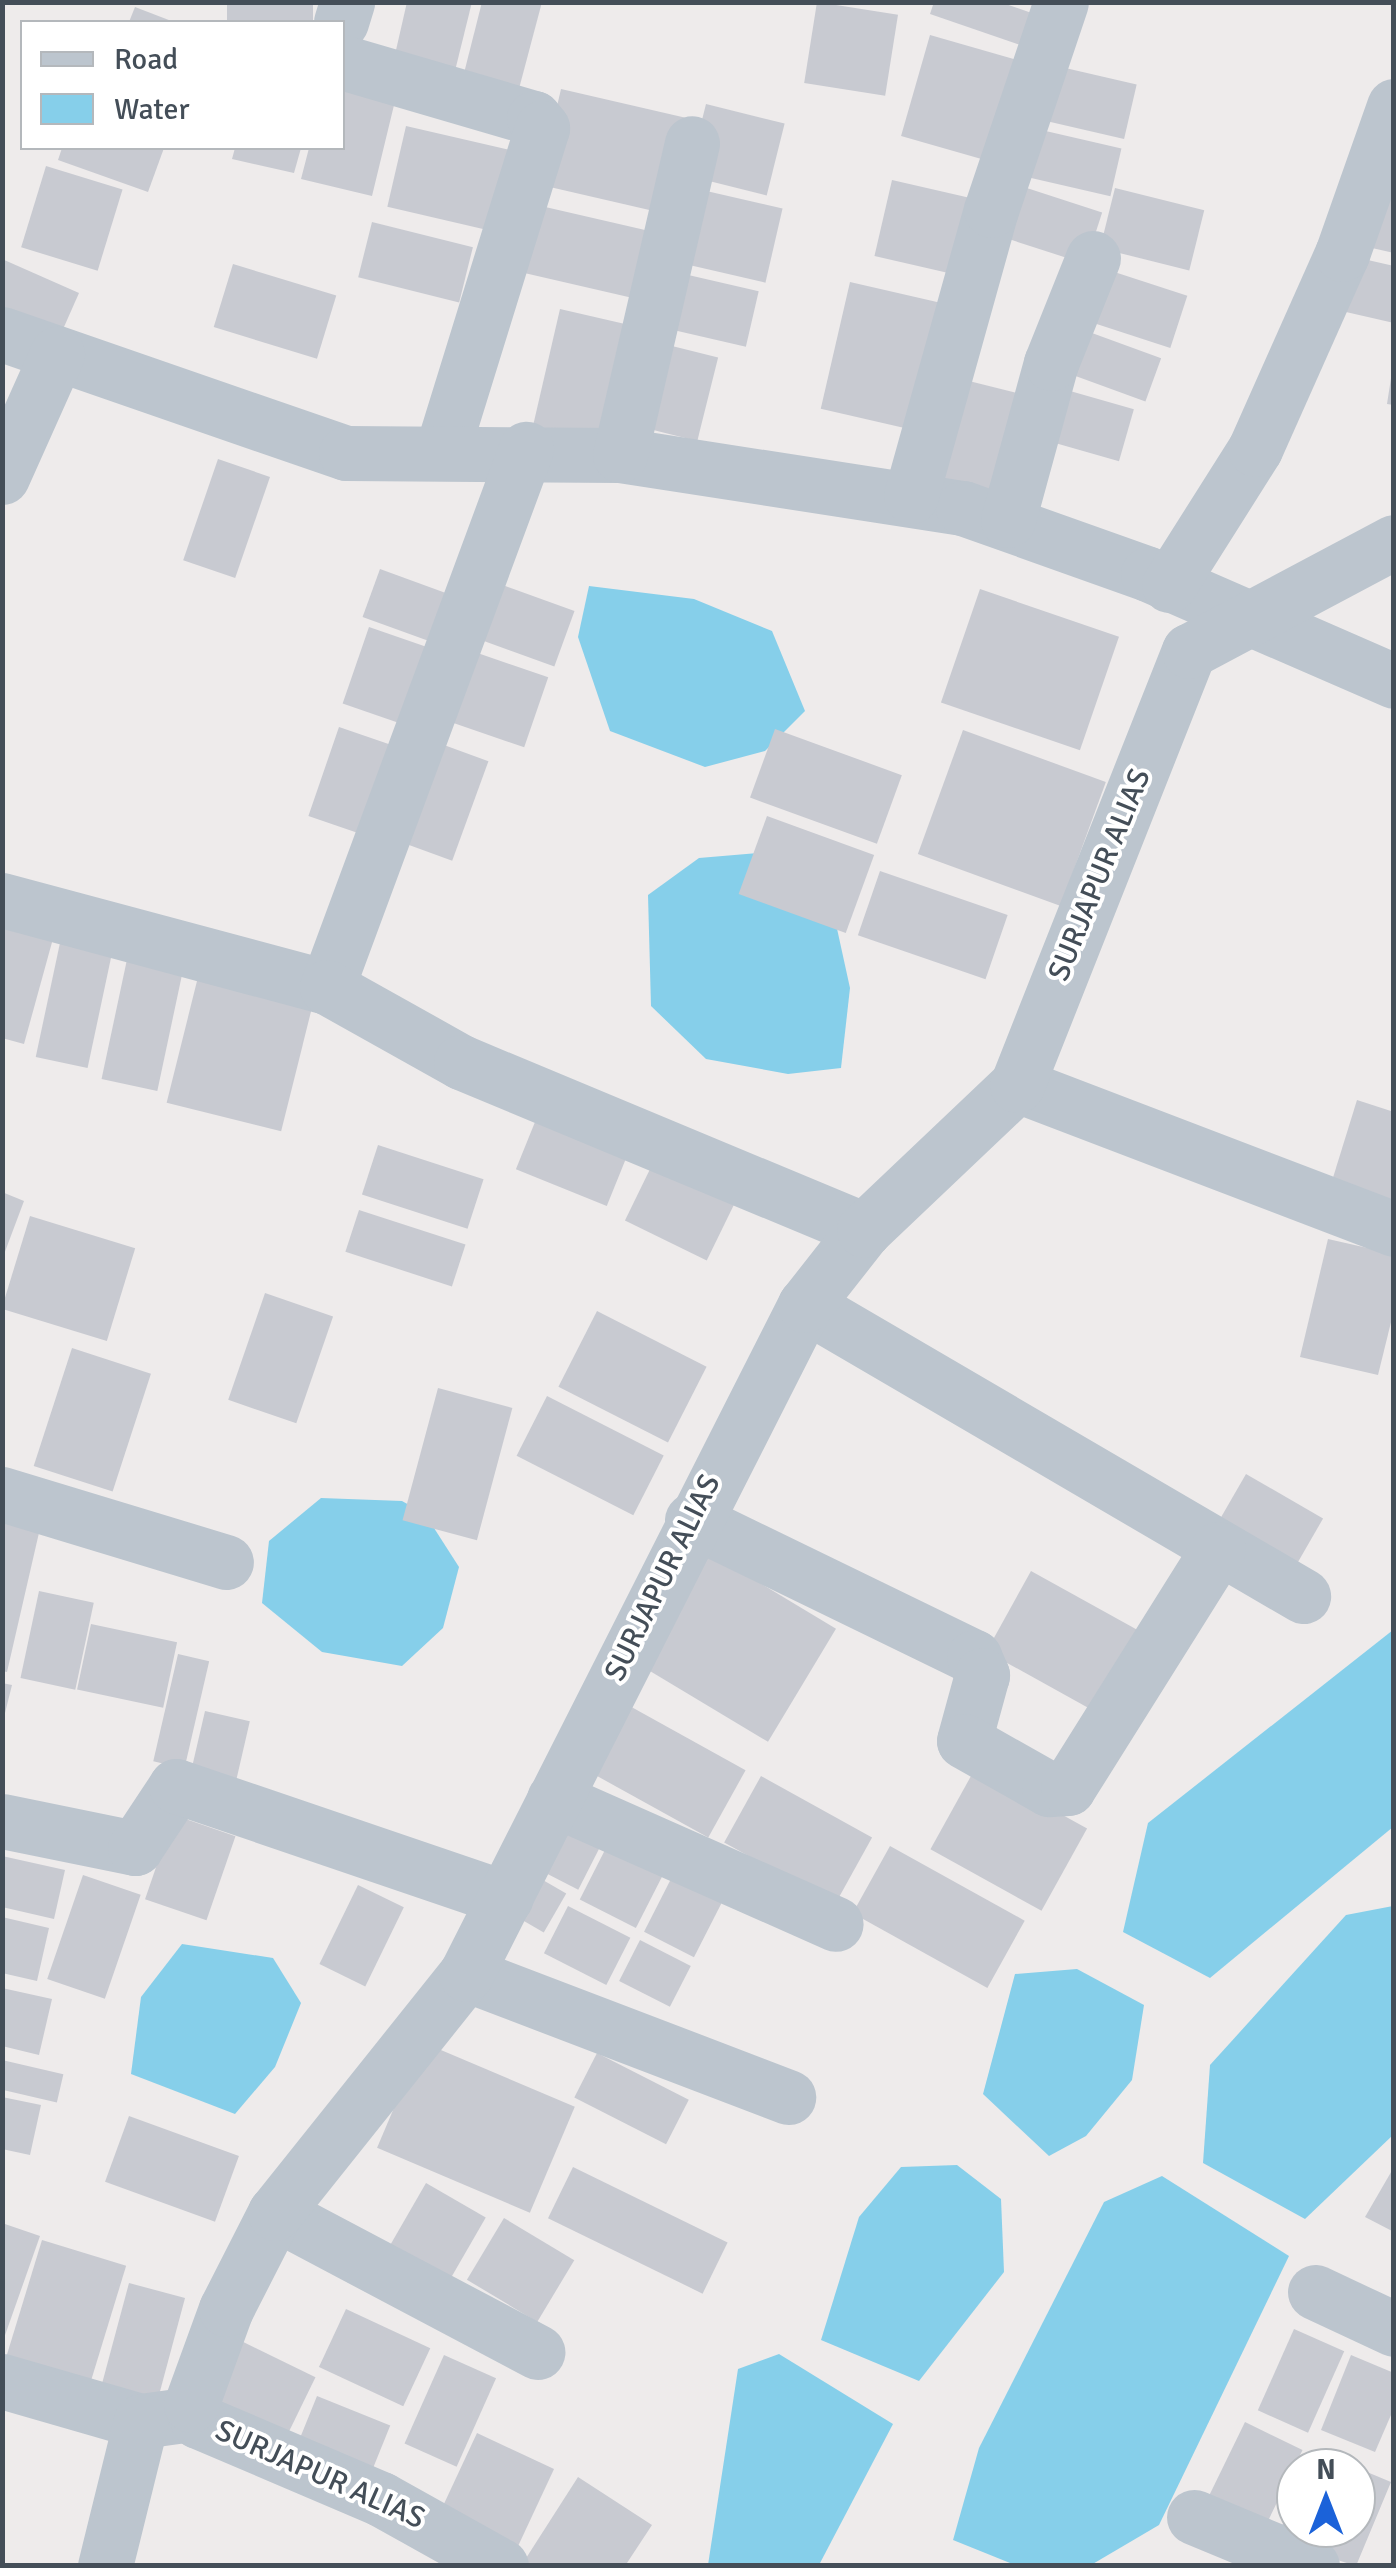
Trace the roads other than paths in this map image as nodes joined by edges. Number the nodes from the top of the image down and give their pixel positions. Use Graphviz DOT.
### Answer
graph roads {
  1 [pos="1061,2"];
  2 [pos="345,63"];
  3 [pos="1394,106"];
  4 [pos="692,143"];
  5 [pos="1093,258"];
  6 [pos="2,334"];
  7 [pos="57,354"];
  8 [pos="526,449"];
  9 [pos="442,452"];
  10 [pos="620,455"];
  11 [pos="2,476"];
  12 [pos="911,496"];
  13 [pos="1008,520"];
  14 [pos="1394,542"];
  15 [pos="1169,585"];
  16 [pos="1241,622"];
  17 [pos="1394,681"];
  18 [pos="2,900"];
  19 [pos="326,987"];
  20 [pos="1017,1086"];
  21 [pos="1394,1229"];
  22 [pos="864,1230"];
  23 [pos="806,1304"];
  24 [pos="2,1494"];
  25 [pos="692,1520"];
  26 [pos="1218,1549"];
  27 [pos="226,1562"];
  28 [pos="1303,1596"];
  29 [pos="554,1799"];
  30 [pos="2,1820"];
  31 [pos="505,1898"];
  32 [pos="836,1924"];
  33 [pos="466,1974"];
  34 [pos="788,2097"];
  35 [pos="276,2213"];
  36 [pos="1315,2292"];
  37 [pos="1394,2329"];
  38 [pos="536,2352"];
  39 [pos="2,2381"];
  40 [pos="166,2418"];
  41 [pos="1194,2518"];
  42 [pos="105,2566"];
  43 [pos="501,2566"];
  44 [pos="1312,2566"];
  1 -- 12 [label="street"];
  2 -- 9 [label="street"];
  3 -- 15 [label="street"];
  4 -- 10 [label="street"];
  5 -- 13 [label="street"];
  6 -- 7 [label="street"];
  7 -- 9 [label="street"];
  7 -- 11 [label="street"];
  8 -- 9 [label="street"];
  8 -- 10 [label="street"];
  8 -- 19 [label="street"];
  10 -- 12 [label="street"];
  12 -- 13 [label="street"];
  13 -- 15 [label="street"];
  14 -- 16 [label="street, SURJAPUR ALIAS"];
  15 -- 16 [label="street"];
  16 -- 17 [label="street"];
  16 -- 20 [label="street, SURJAPUR ALIAS"];
  18 -- 19 [label="street"];
  19 -- 22 [label="street"];
  20 -- 21 [label="street"];
  20 -- 22 [label="street, SURJAPUR ALIAS"];
  22 -- 23 [label="street, SURJAPUR ALIAS"];
  23 -- 25 [label="street, SURJAPUR ALIAS"];
  23 -- 26 [label="street"];
  24 -- 27 [label="street"];
  25 -- 26 [label="street"];
  25 -- 29 [label="street, SURJAPUR ALIAS"];
  26 -- 28 [label="street"];
  29 -- 31 [label="street, SURJAPUR ALIAS"];
  29 -- 32 [label="street"];
  30 -- 31 [label="street"];
  31 -- 33 [label="street, SURJAPUR ALIAS"];
  33 -- 34 [label="street"];
  33 -- 35 [label="street, SURJAPUR ALIAS"];
  35 -- 38 [label="street"];
  35 -- 40 [label="street, SURJAPUR ALIAS"];
  36 -- 37 [label="street"];
  39 -- 40 [label="street"];
  40 -- 42 [label="street"];
  40 -- 43 [label="street, SURJAPUR ALIAS"];
  41 -- 44 [label="street"];
}
